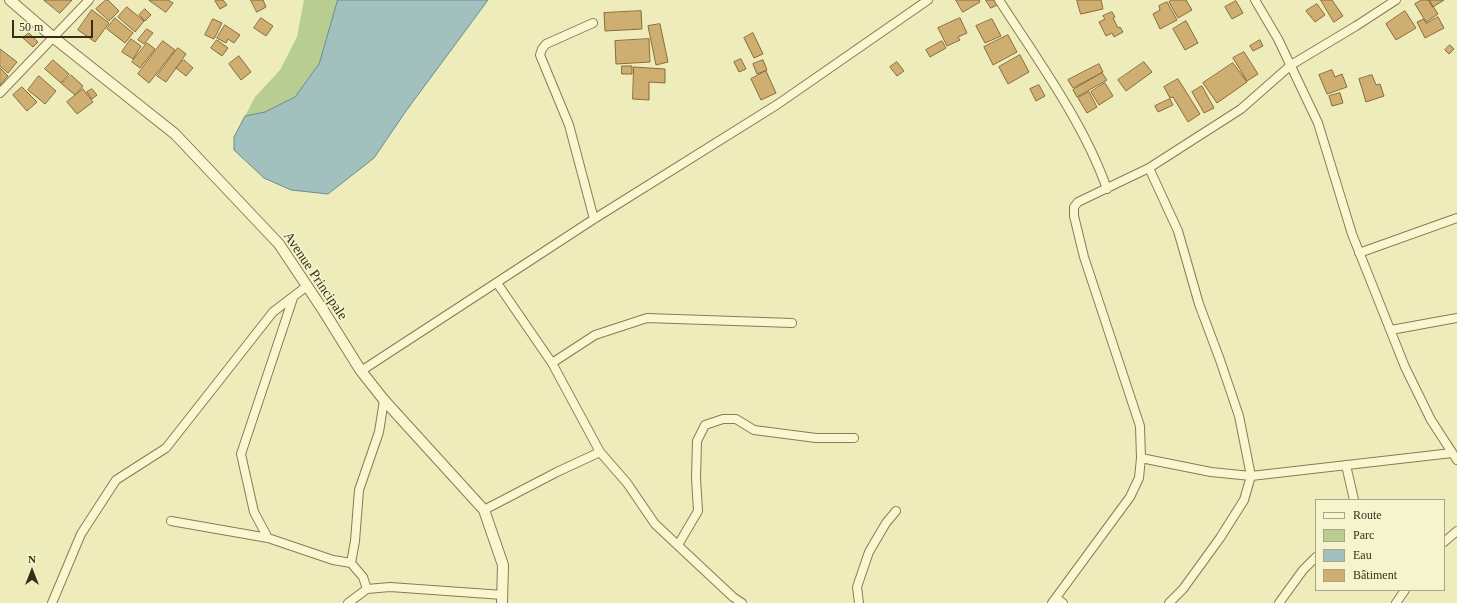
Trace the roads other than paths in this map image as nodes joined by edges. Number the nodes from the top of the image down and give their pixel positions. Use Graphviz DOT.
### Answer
graph roads {
  1 [pos="10,0"];
  2 [pos="89,0"];
  3 [pos="928,0"];
  4 [pos="999,0"];
  5 [pos="1255,0"];
  6 [pos="1396,0"];
  7 [pos="593,23"];
  8 [pos="54,38"];
  9 [pos="1291,65"];
  10 [pos="0,93"];
  11 [pos="1149,168"];
  12 [pos="1107,189"];
  13 [pos="1457,218"];
  14 [pos="594,219"];
  15 [pos="1360,253"];
  16 [pos="497,283"];
  17 [pos="307,286"];
  18 [pos="293,298"];
  19 [pos="1457,318"];
  20 [pos="792,323"];
  21 [pos="1391,330"];
  22 [pos="552,363"];
  23 [pos="361,371"];
  24 [pos="384,400"];
  25 [pos="854,438"];
  26 [pos="600,452"];
  27 [pos="1455,456"];
  28 [pos="1142,458"];
  29 [pos="1346,465"];
  30 [pos="1251,476"];
  31 [pos="1354,499"];
  32 [pos="484,510"];
  33 [pos="896,511"];
  34 [pos="171,522"];
  35 [pos="1457,531"];
  36 [pos="268,538"];
  37 [pos="1445,541"];
  38 [pos="678,545"];
  39 [pos="1315,558"];
  40 [pos="351,563"];
  41 [pos="367,589"];
  42 [pos="1404,591"];
  43 [pos="503,599"];
  44 [pos="1057,601"];
  45 [pos="52,603"];
  46 [pos="348,603"];
  47 [pos="742,603"];
  48 [pos="860,603"];
  49 [pos="1169,603"];
  50 [pos="1279,603"];
  51 [pos="1396,603"];
  1 -- 8 [label="street, Avenue Principale"];
  2 -- 8 [label="street"];
  3 -- 14 [label="street"];
  4 -- 12 [label="street"];
  5 -- 9 [label="street"];
  6 -- 9 [label="street"];
  7 -- 14 [label="street"];
  8 -- 10 [label="street"];
  8 -- 17 [label="street, Avenue Principale"];
  9 -- 11 [label="street"];
  9 -- 15 [label="street"];
  11 -- 12 [label="street"];
  11 -- 30 [label="street"];
  12 -- 28 [label="street"];
  13 -- 15 [label="street"];
  14 -- 16 [label="street"];
  15 -- 21 [label="street"];
  16 -- 22 [label="street"];
  16 -- 23 [label="street"];
  17 -- 18 [label="street"];
  17 -- 23 [label="street, Avenue Principale"];
  18 -- 36 [label="street"];
  18 -- 45 [label="street"];
  19 -- 21 [label="street"];
  20 -- 22 [label="street"];
  21 -- 27 [label="street"];
  22 -- 26 [label="street"];
  23 -- 24 [label="street, Avenue Principale"];
  24 -- 32 [label="street, Avenue Principale"];
  24 -- 40 [label="street"];
  25 -- 38 [label="street"];
  26 -- 32 [label="street"];
  26 -- 38 [label="street"];
  27 -- 29 [label="street"];
  28 -- 30 [label="street"];
  28 -- 44 [label="street"];
  29 -- 30 [label="street"];
  29 -- 31 [label="street"];
  30 -- 49 [label="street"];
  32 -- 43 [label="street, Avenue Principale"];
  33 -- 48 [label="street"];
  34 -- 36 [label="street"];
  35 -- 37 [label="street"];
  36 -- 40 [label="street"];
  38 -- 47 [label="street"];
  39 -- 50 [label="street"];
  40 -- 41 [label="street"];
  41 -- 43 [label="street"];
  41 -- 46 [label="street"];
  42 -- 51 [label="street"];
}
